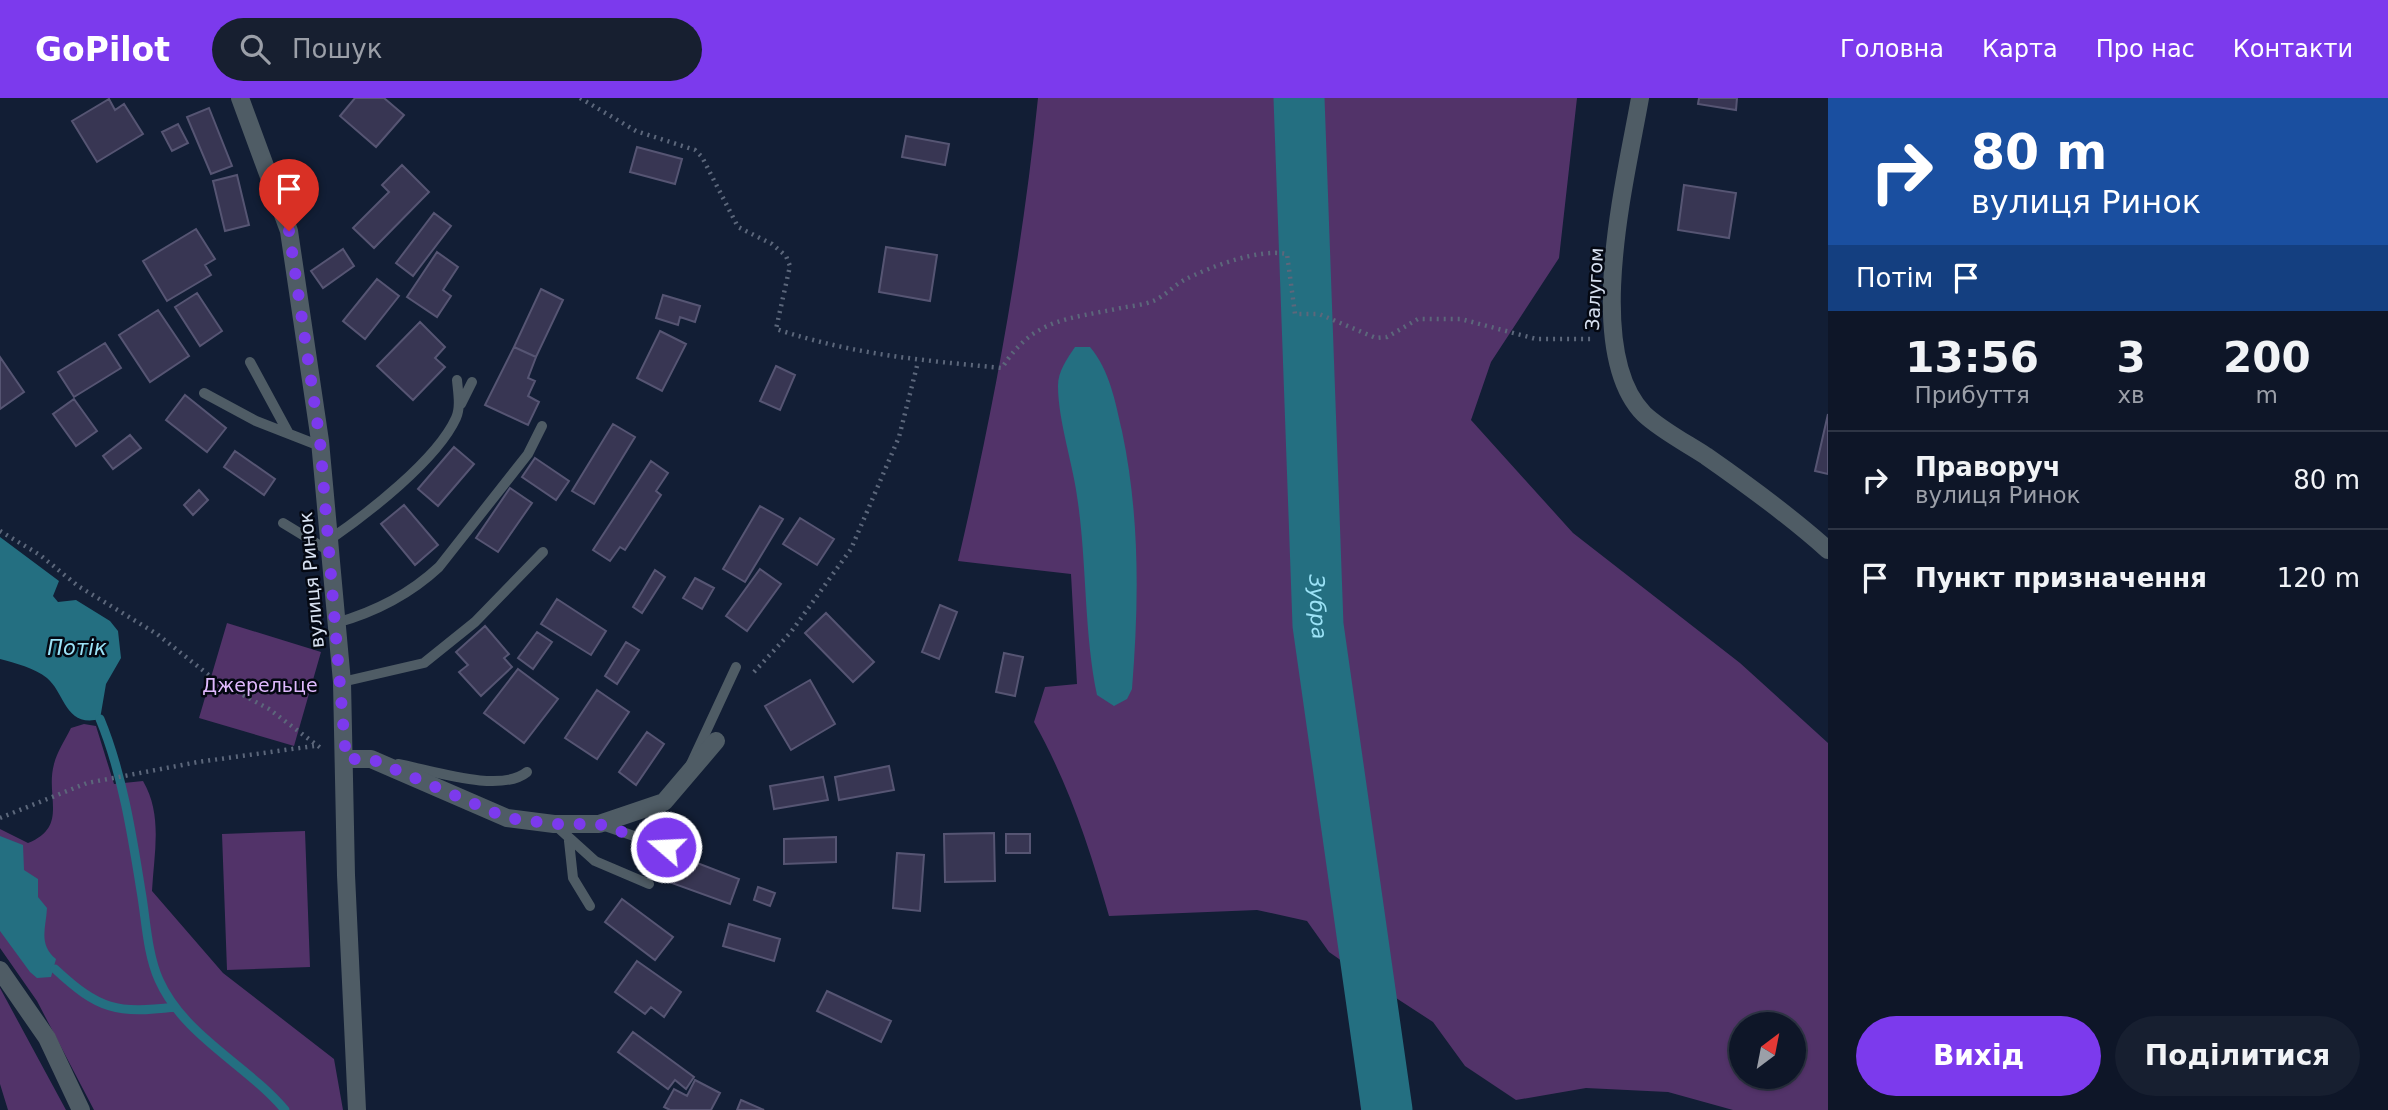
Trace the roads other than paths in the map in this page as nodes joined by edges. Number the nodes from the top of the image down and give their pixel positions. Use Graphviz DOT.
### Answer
graph roads {
  1 [pos="240,98"];
  2 [pos="1640,98"];
  3 [pos="250,362"];
  4 [pos="457,380"];
  5 [pos="472,382"];
  6 [pos="204,393"];
  7 [pos="458,410"];
  8 [pos="542,426"];
  9 [pos="289,434"];
  10 [pos="320,446"];
  11 [pos="283,523"];
  12 [pos="329,545"];
  13 [pos="1828,550"];
  14 [pos="543,552"];
  15 [pos="336,623"];
  16 [pos="736,667"];
  17 [pos="342,682"];
  18 [pos="716,740"];
  19 [pos="346,759"];
  20 [pos="371,759"];
  21 [pos="527,772"];
  22 [pos="687,775"];
  23 [pos="554,824"];
  24 [pos="599,824"];
  25 [pos="569,841"];
  26 [pos="666,847"];
  27 [pos="649,884"];
  28 [pos="590,906"];
  29 [pos="0,970"];
  30 [pos="81,1110"];
  31 [pos="357,1110"];
  1 -- 10 [label="street, вулиця Ринок"];
  2 -- 13 [label="street, Залугом"];
  3 -- 9 [label="lane"];
  4 -- 7 [label="lane"];
  5 -- 7 [label="lane"];
  6 -- 9 [label="lane"];
  7 -- 12 [label="lane"];
  8 -- 15 [label="lane"];
  9 -- 10 [label="lane"];
  10 -- 12 [label="street, вулиця Ринок"];
  11 -- 12 [label="lane"];
  12 -- 15 [label="street, вулиця Ринок"];
  14 -- 17 [label="lane"];
  15 -- 17 [label="street, вулиця Ринок"];
  16 -- 22 [label="lane"];
  17 -- 19 [label="street, вулиця Ринок"];
  18 -- 22 [label="street"];
  19 -- 20 [label="street"];
  19 -- 31 [label="street, вулиця Ринок"];
  20 -- 21 [label="lane"];
  20 -- 23 [label="street"];
  22 -- 24 [label="street"];
  23 -- 24 [label="street"];
  23 -- 25 [label="lane"];
  24 -- 26 [label="lane"];
  25 -- 27 [label="lane"];
  25 -- 28 [label="lane"];
  29 -- 30 [label="street"];
}
